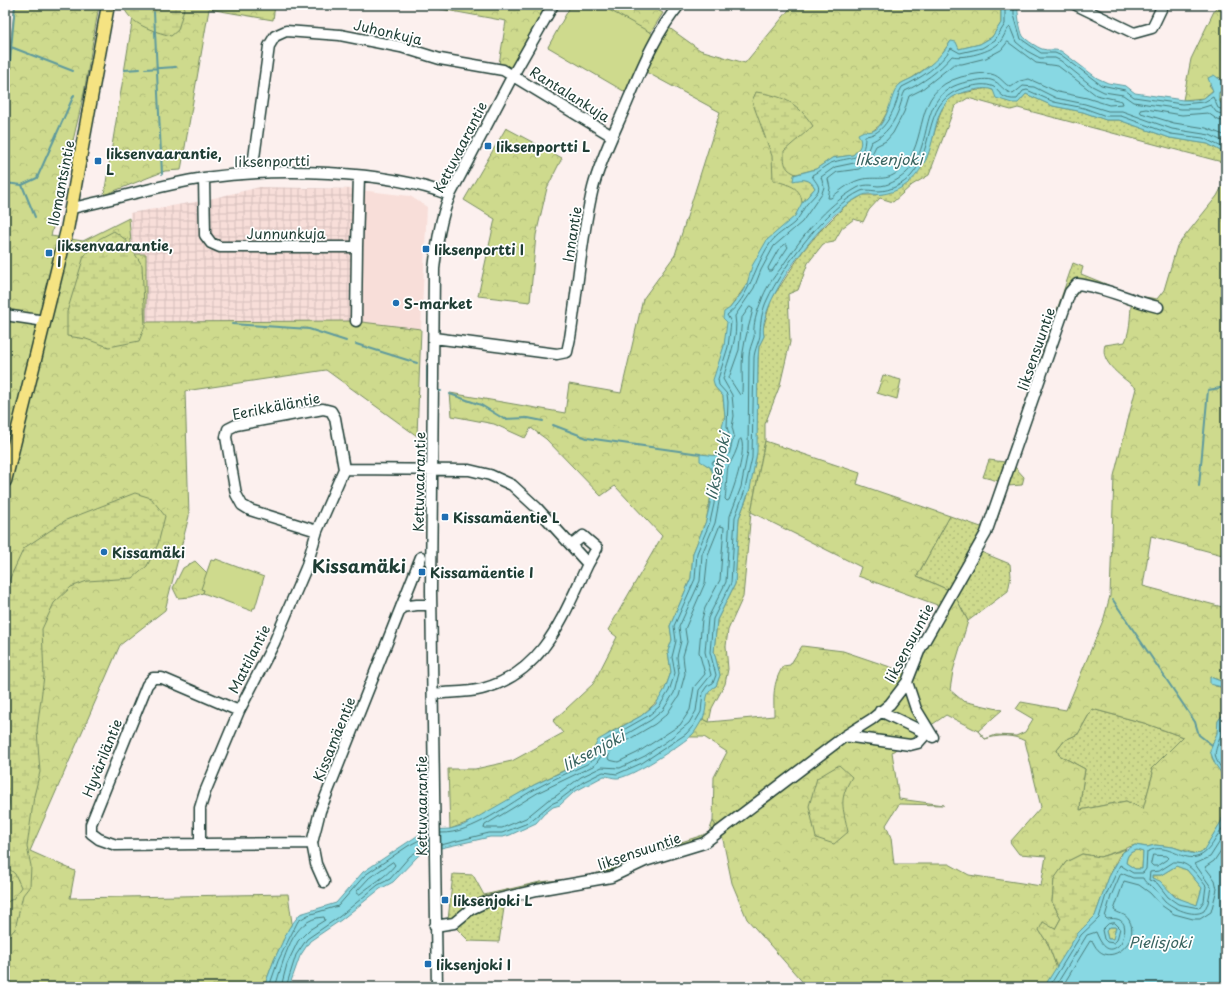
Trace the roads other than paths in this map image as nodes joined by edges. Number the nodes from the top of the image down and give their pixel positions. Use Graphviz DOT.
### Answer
graph roads {
  1 [pos="108,5"];
  2 [pos="553,5"];
  3 [pos="679,5"];
  4 [pos="1076,5"];
  5 [pos="1163,5"];
  6 [pos="513,75"];
  7 [pos="612,136"];
  8 [pos="252,173"];
  9 [pos="359,176"];
  10 [pos="204,178"];
  11 [pos="450,195"];
  12 [pos="72,208"];
  13 [pos="357,248"];
  14 [pos="1158,307"];
  15 [pos="5,315"];
  16 [pos="45,321"];
  17 [pos="356,321"];
  18 [pos="434,338"];
  19 [pos="344,469"];
  20 [pos="433,469"];
  21 [pos="5,481"];
  22 [pos="317,531"];
  23 [pos="572,545"];
  24 [pos="421,557"];
  25 [pos="588,564"];
  26 [pos="431,605"];
  27 [pos="401,607"];
  28 [pos="907,682"];
  29 [pos="434,694"];
  30 [pos="238,711"];
  31 [pos="880,711"];
  32 [pos="926,734"];
  33 [pos="845,736"];
  34 [pos="312,843"];
  35 [pos="200,844"];
  36 [pos="324,882"];
  37 [pos="435,926"];
  38 [pos="437,987"];
  1 -- 12 [label="main road, Ilomantsintie"];
  2 -- 6 [label="street, Kettuvaarantie"];
  3 -- 7 [label="street, Innantie"];
  4 -- 5 [label="street"];
  6 -- 7 [label="street, Rantalankuja"];
  6 -- 8 [label="street, Juhonkuja"];
  6 -- 11 [label="street, Kettuvaarantie"];
  7 -- 18 [label="street, Innantie"];
  8 -- 9 [label="street, Iiksenportti"];
  8 -- 10 [label="street, Iiksenportti"];
  9 -- 11 [label="street, Iiksenportti"];
  9 -- 13 [label="street"];
  10 -- 12 [label="street, Iiksenportti"];
  10 -- 13 [label="street, Junnunkuja"];
  11 -- 18 [label="street, Kettuvaarantie"];
  12 -- 16 [label="main road, Ilomantsintie"];
  13 -- 17 [label="street"];
  14 -- 28 [label="street, Iiksensuuntie"];
  15 -- 16 [label="street"];
  16 -- 21 [label="main road, Ilomantsintie"];
  18 -- 20 [label="street, Kettuvaarantie"];
  19 -- 20 [label="street"];
  19 -- 22 [label="street, Mattilantie"];
  19 -- 22 [label="street, Eerikkäläntie"];
  20 -- 23 [label="street"];
  20 -- 26 [label="street, Kettuvaarantie"];
  22 -- 30 [label="street, Mattilantie"];
  23 -- 25 [label="street"];
  23 -- 25 [label="street"];
  24 -- 27 [label="street, Kissamäentie"];
  25 -- 29 [label="street"];
  26 -- 27 [label="street"];
  26 -- 29 [label="street, Kettuvaarantie"];
  27 -- 34 [label="street, Kissamäentie"];
  28 -- 31 [label="street, Iiksensuuntie"];
  28 -- 32 [label="street"];
  29 -- 37 [label="street, Kettuvaarantie"];
  30 -- 35 [label="street, Mattilantie"];
  30 -- 35 [label="street, Hyväriläntie"];
  31 -- 32 [label="street"];
  31 -- 33 [label="street, Iiksensuuntie"];
  32 -- 33 [label="street"];
  33 -- 37 [label="street, Iiksensuuntie"];
  34 -- 35 [label="street"];
  34 -- 36 [label="street, Kissamäentie"];
  37 -- 38 [label="street, Kettuvaarantie"];
}
